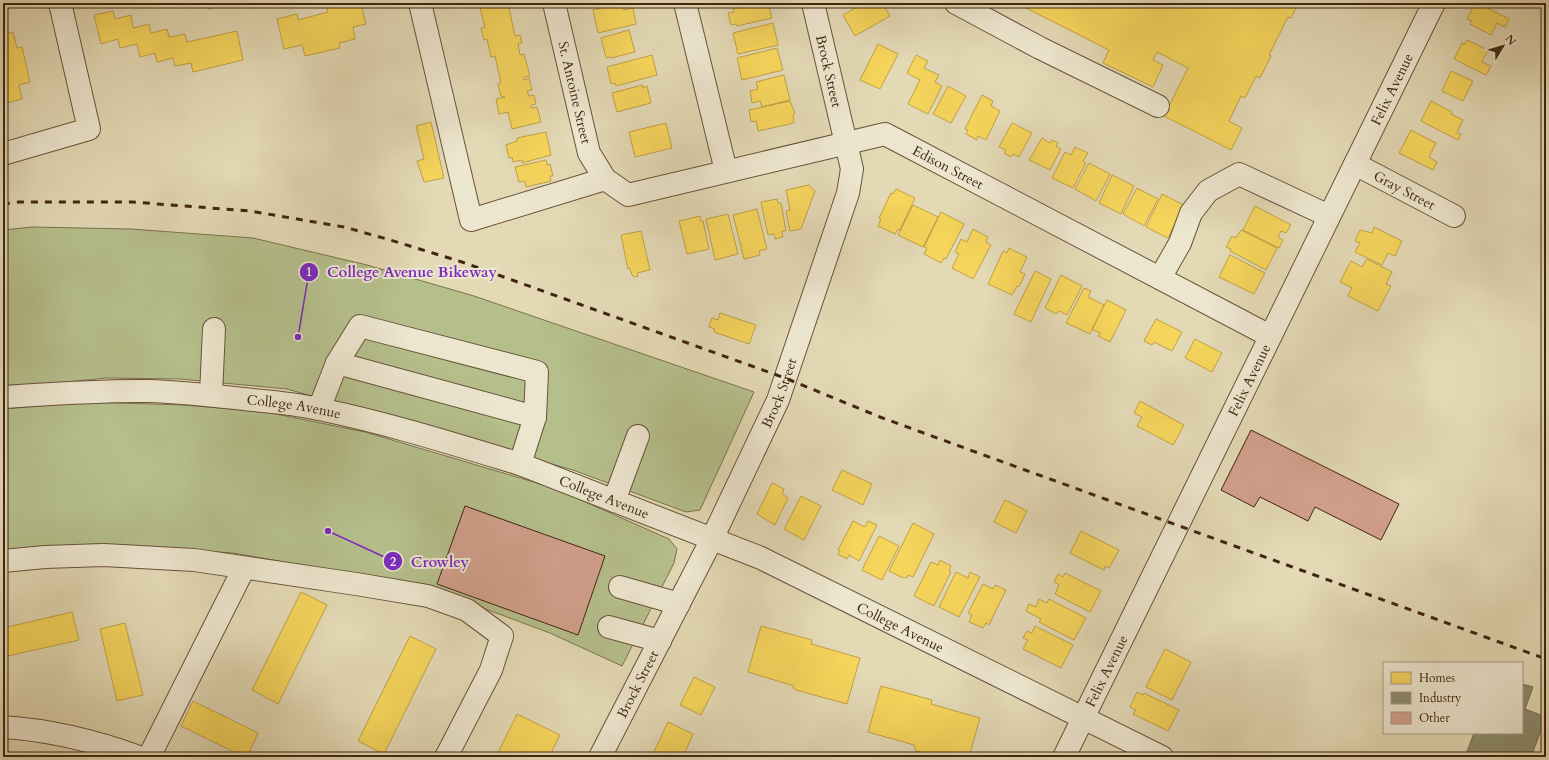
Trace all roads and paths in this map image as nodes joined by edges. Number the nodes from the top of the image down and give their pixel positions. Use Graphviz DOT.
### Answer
graph roads {
  1 [pos="60,3"];
  2 [pos="420,3"];
  3 [pos="554,3"];
  4 [pos="685,3"];
  5 [pos="813,3"];
  6 [pos="956,3"];
  7 [pos="1434,3"];
  8 [pos="1158,106"];
  9 [pos="846,143"];
  10 [pos="3,154"];
  11 [pos="1355,164"];
  12 [pos="726,171"];
  13 [pos="605,179"];
  14 [pos="1329,216"];
  15 [pos="1454,216"];
  16 [pos="1160,278"];
  17 [pos="214,329"];
  18 [pos="1270,336"];
  19 [pos="337,362"];
  20 [pos="211,395"];
  21 [pos="3,397"];
  22 [pos="319,408"];
  23 [pos="535,417"];
  24 [pos="638,436"];
  25 [pos="520,464"];
  26 [pos="614,501"];
  27 [pos="712,538"];
  28 [pos="3,561"];
  29 [pos="244,568"];
  30 [pos="620,587"];
  31 [pos="679,604"];
  32 [pos="609,626"];
  33 [pos="660,641"];
  34 [pos="1084,718"];
  35 [pos="3,727"];
  36 [pos="140,757"];
  37 [pos="149,757"];
  38 [pos="446,757"];
  39 [pos="600,757"];
  40 [pos="1064,757"];
  41 [pos="1162,757"];
  1 -- 10 [label="street"];
  2 -- 13 [label="street"];
  3 -- 13 [label="street, St. Antoine Street"];
  4 -- 12 [label="street"];
  5 -- 9 [label="street, Brock Street"];
  6 -- 8 [label="street"];
  7 -- 11 [label="street, Felix Avenue"];
  9 -- 12 [label="street, Edison Street"];
  9 -- 16 [label="street, Edison Street"];
  9 -- 27 [label="street, Brock Street"];
  11 -- 14 [label="street, Felix Avenue"];
  11 -- 15 [label="street, Gray Street"];
  12 -- 13 [label="street, Edison Street"];
  14 -- 16 [label="street"];
  14 -- 18 [label="street, Felix Avenue"];
  16 -- 18 [label="street, Edison Street"];
  17 -- 20 [label="street"];
  18 -- 34 [label="street, Felix Avenue"];
  19 -- 22 [label="street"];
  19 -- 23 [label="street"];
  19 -- 23 [label="street"];
  20 -- 21 [label="street, College Avenue"];
  20 -- 22 [label="street, College Avenue"];
  22 -- 25 [label="street, College Avenue"];
  23 -- 25 [label="street"];
  24 -- 26 [label="street"];
  25 -- 26 [label="street, College Avenue"];
  26 -- 27 [label="street, College Avenue"];
  27 -- 31 [label="street, Brock Street"];
  27 -- 34 [label="street, College Avenue"];
  28 -- 29 [label="street"];
  29 -- 37 [label="street"];
  29 -- 38 [label="street"];
  30 -- 31 [label="street"];
  31 -- 33 [label="street, Brock Street"];
  32 -- 33 [label="street"];
  33 -- 39 [label="street, Brock Street"];
  34 -- 40 [label="street, Felix Avenue"];
  34 -- 41 [label="street, College Avenue"];
  35 -- 36 [label="street"];
}
